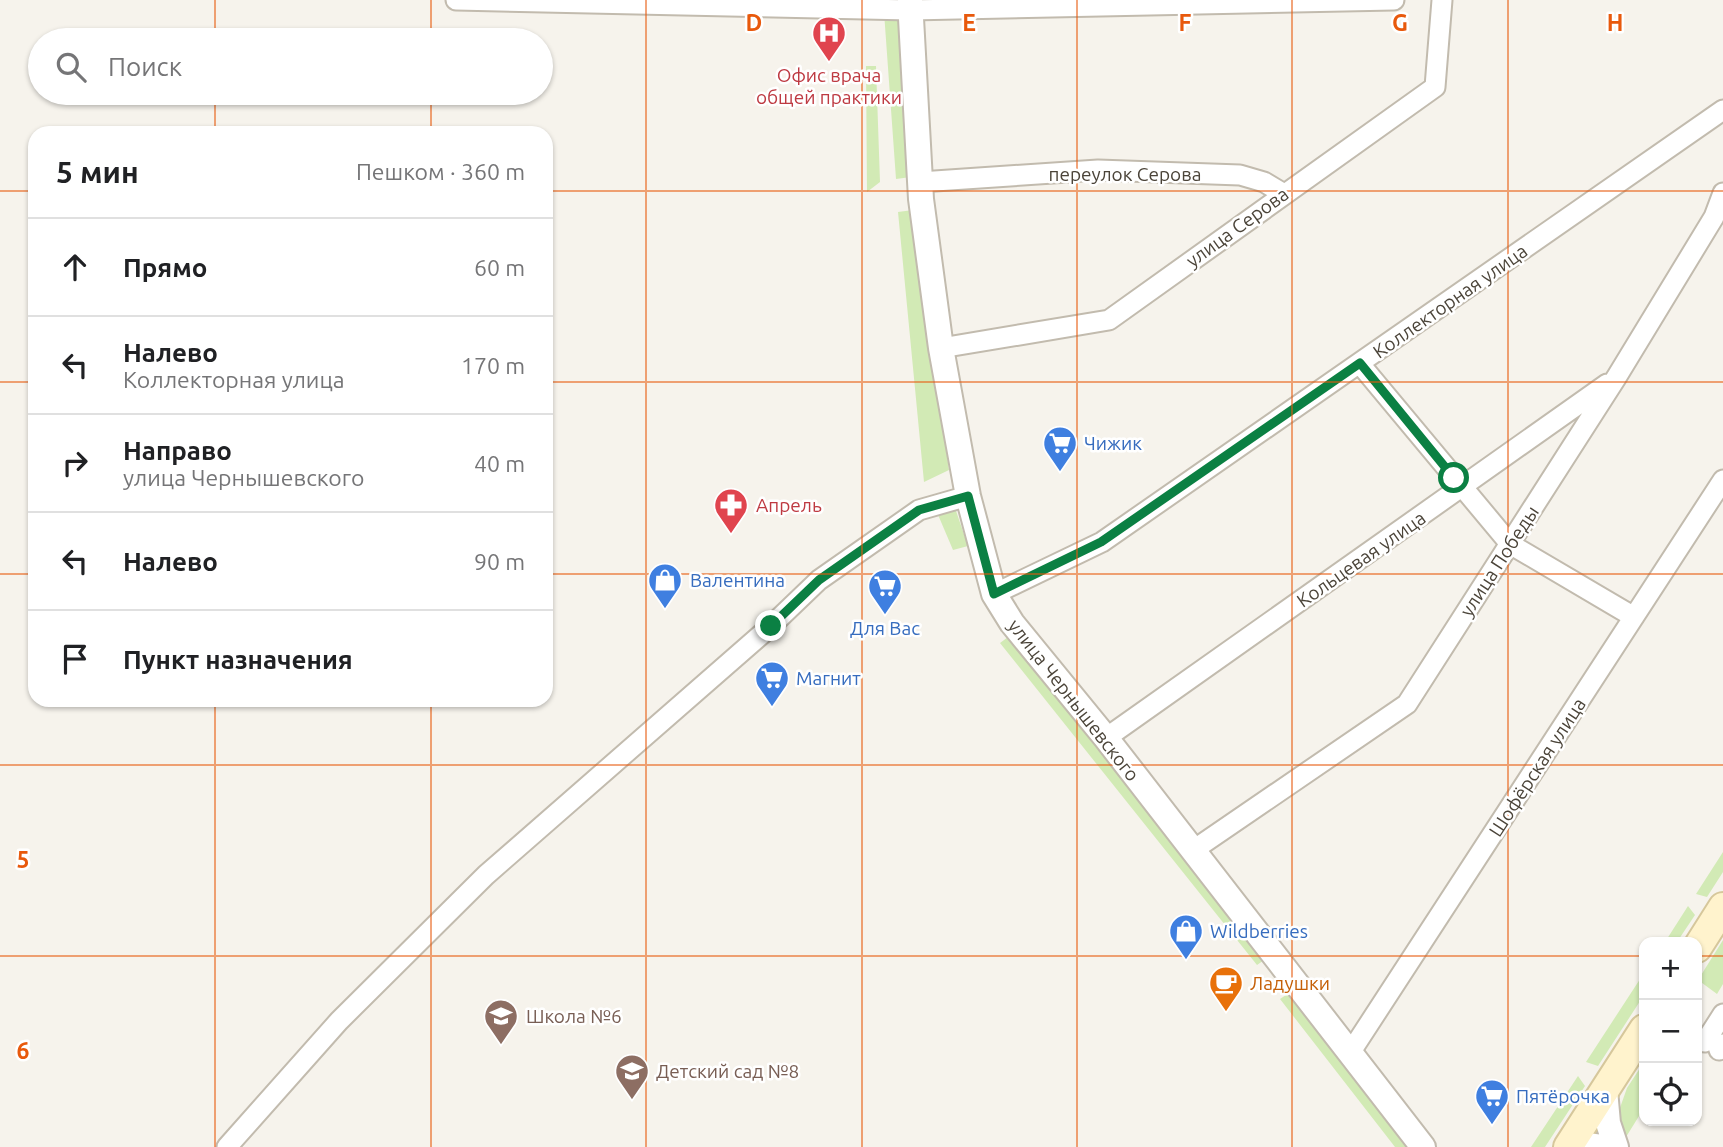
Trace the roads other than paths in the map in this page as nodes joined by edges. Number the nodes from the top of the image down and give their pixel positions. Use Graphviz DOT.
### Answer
graph roads {
  1 [pos="456,0"];
  2 [pos="1394,0"];
  3 [pos="1442,0"];
  4 [pos="910,5"];
  5 [pos="1723,110"];
  6 [pos="920,182"];
  7 [pos="1723,193"];
  8 [pos="1283,194"];
  9 [pos="941,348"];
  10 [pos="1360,363"];
  11 [pos="1616,378"];
  12 [pos="1723,480"];
  13 [pos="1462,488"];
  14 [pos="968,496"];
  15 [pos="1510,544"];
  16 [pos="994,594"];
  17 [pos="1634,617"];
  18 [pos="1106,738"];
  19 [pos="1192,851"];
  20 [pos="1723,907"];
  21 [pos="1702,940"];
  22 [pos="1721,1024"];
  23 [pos="1639,1037"];
  24 [pos="1713,1045"];
  25 [pos="1350,1053"];
  26 [pos="1605,1090"];
  27 [pos="1569,1145"];
  28 [pos="227,1147"];
  29 [pos="1423,1147"];
  30 [pos="1602,1147"];
  31 [pos="1616,1147"];
  1 -- 4 [label="street"];
  2 -- 4 [label="street"];
  3 -- 8 [label="street, улица Серова"];
  4 -- 6 [label="street, улица Чернышевского"];
  5 -- 10 [label="street, Коллекторная улица"];
  6 -- 8 [label="street, переулок Серова"];
  6 -- 9 [label="street, улица Чернышевского"];
  7 -- 11 [label="street, улица Победы"];
  8 -- 9 [label="street, улица Серова"];
  9 -- 14 [label="street, улица Чернышевского"];
  10 -- 13 [label="street"];
  10 -- 16 [label="street, Коллекторная улица"];
  11 -- 13 [label="street, Кольцевая улица"];
  11 -- 15 [label="street, улица Победы"];
  12 -- 17 [label="street, Шофёрская улица"];
  13 -- 15 [label="street"];
  13 -- 18 [label="street, Кольцевая улица"];
  14 -- 16 [label="street, улица Чернышевского"];
  14 -- 28 [label="street"];
  15 -- 17 [label="street"];
  15 -- 19 [label="street, улица Победы"];
  16 -- 18 [label="street, улица Чернышевского"];
  17 -- 25 [label="street, Шофёрская улица"];
  18 -- 19 [label="street, улица Чернышевского"];
  19 -- 25 [label="street, улица Чернышевского"];
  20 -- 21 [label="main road"];
  22 -- 24 [label="street"];
  23 -- 26 [label="main road"];
  25 -- 29 [label="street, улица Чернышевского"];
  26 -- 27 [label="main road"];
  26 -- 31 [label="street"];
  27 -- 30 [label="street"];
}
